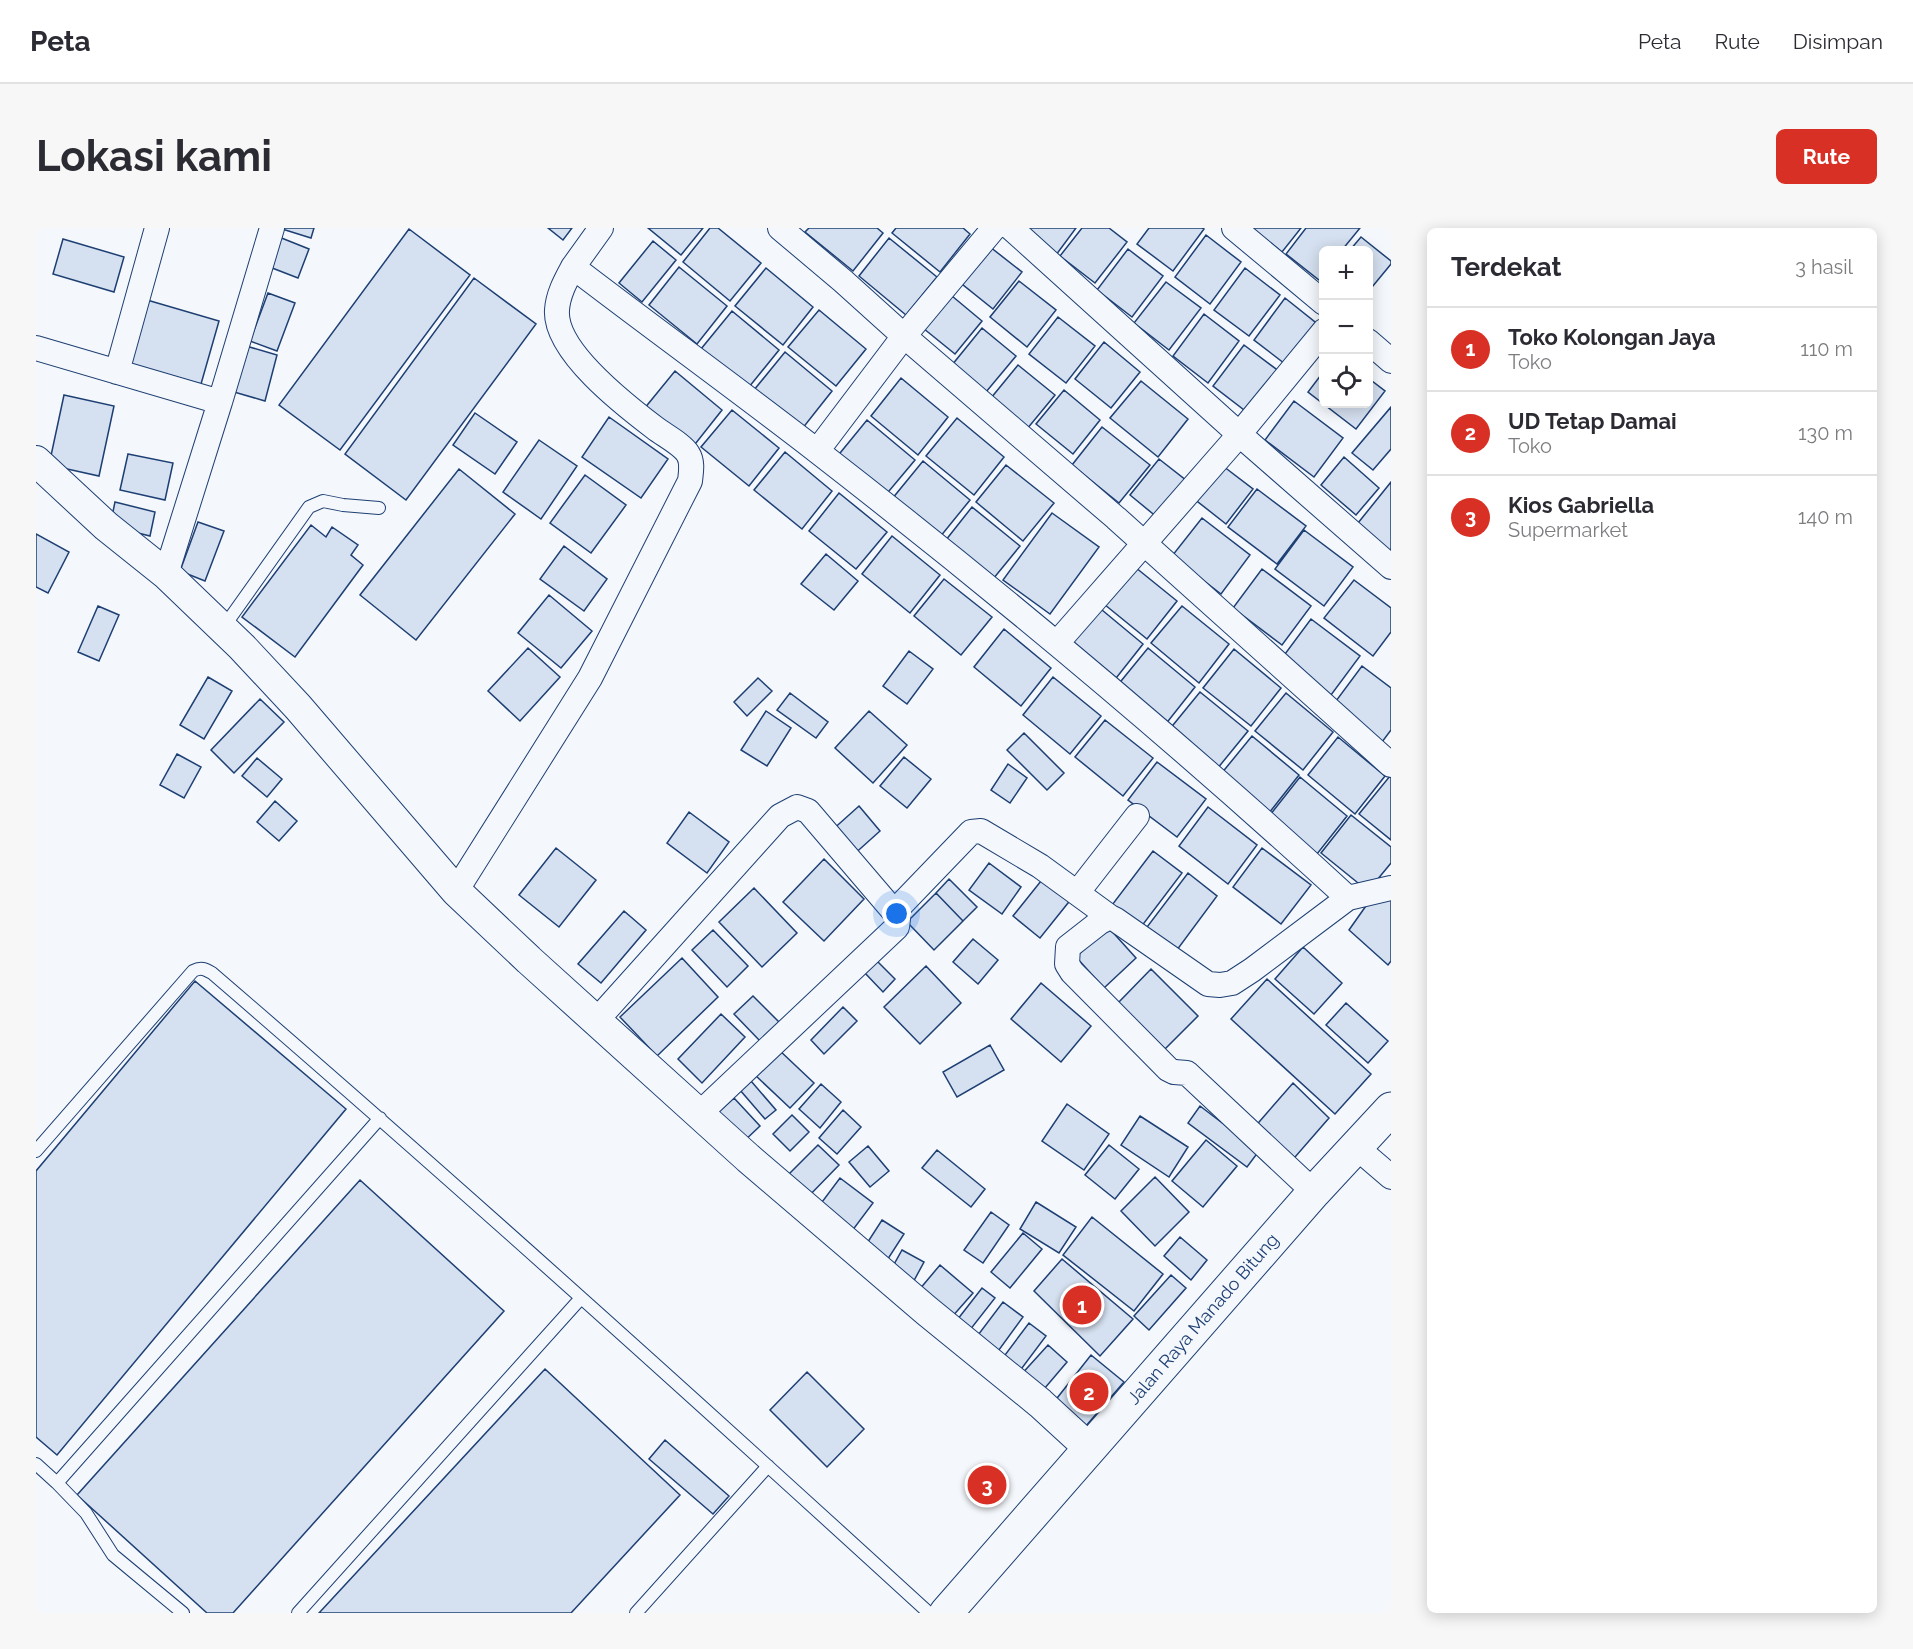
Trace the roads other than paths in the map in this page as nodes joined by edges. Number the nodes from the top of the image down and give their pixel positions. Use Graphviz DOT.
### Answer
graph roads {
  1 [pos="157,228"];
  2 [pos="272,228"];
  3 [pos="601,228"];
  4 [pos="780,228"];
  5 [pos="994,228"];
  6 [pos="1011,228"];
  7 [pos="1234,228"];
  8 [pos="573,267"];
  9 [pos="1319,300"];
  10 [pos="904,336"];
  11 [pos="1319,337"];
  12 [pos="1373,345"];
  13 [pos="36,348"];
  14 [pos="1391,361"];
  15 [pos="117,372"];
  16 [pos="220,402"];
  17 [pos="1239,434"];
  18 [pos="817,451"];
  19 [pos="36,461"];
  20 [pos="379,508"];
  21 [pos="1144,543"];
  22 [pos="1391,567"];
  23 [pos="166,574"];
  24 [pos="222,629"];
  25 [pos="1057,644"];
  26 [pos="1391,765"];
  27 [pos="1137,816"];
  28 [pos="1391,888"];
  29 [pos="456,891"];
  30 [pos="1077,893"];
  31 [pos="1348,898"];
  32 [pos="895,911"];
  33 [pos="1110,917"];
  34 [pos="596,1021"];
  35 [pos="1391,1109"];
  36 [pos="699,1114"];
  37 [pos="380,1118"];
  38 [pos="1356,1148"];
  39 [pos="36,1151"];
  40 [pos="1391,1177"];
  41 [pos="1314,1192"];
  42 [pos="581,1298"];
  43 [pos="1089,1448"];
  44 [pos="36,1464"];
  45 [pos="768,1466"];
  46 [pos="57,1483"];
  47 [pos="183,1613"];
  48 [pos="298,1613"];
  49 [pos="636,1613"];
  50 [pos="929,1613"];
  51 [pos="946,1613"];
  1 -- 15 [label="street"];
  2 -- 16 [label="street"];
  3 -- 8 [label="street"];
  4 -- 10 [label="street"];
  5 -- 10 [label="street"];
  6 -- 17 [label="street"];
  7 -- 9 [label="street"];
  8 -- 18 [label="street"];
  8 -- 29 [label="street"];
  10 -- 18 [label="street"];
  10 -- 21 [label="street"];
  11 -- 17 [label="street"];
  12 -- 14 [label="street"];
  13 -- 15 [label="street"];
  15 -- 16 [label="street"];
  16 -- 23 [label="street"];
  17 -- 21 [label="street"];
  17 -- 22 [label="street"];
  18 -- 25 [label="street"];
  19 -- 23 [label="street"];
  20 -- 24 [label="lane"];
  21 -- 25 [label="street"];
  21 -- 26 [label="street"];
  23 -- 24 [label="street"];
  24 -- 29 [label="street"];
  25 -- 31 [label="street"];
  27 -- 30 [label="street"];
  28 -- 31 [label="street"];
  29 -- 34 [label="street"];
  30 -- 32 [label="street"];
  30 -- 33 [label="street"];
  31 -- 33 [label="street"];
  32 -- 34 [label="street"];
  32 -- 36 [label="street"];
  33 -- 41 [label="street"];
  34 -- 36 [label="street"];
  35 -- 38 [label="highway, Jalan Raya Manado Bitung"];
  36 -- 43 [label="street"];
  37 -- 39 [label="lane"];
  37 -- 42 [label="lane"];
  37 -- 46 [label="lane"];
  38 -- 40 [label="street"];
  38 -- 41 [label="highway, Jalan Raya Manado Bitung"];
  41 -- 43 [label="highway, Jalan Raya Manado Bitung"];
  42 -- 45 [label="lane"];
  42 -- 48 [label="lane"];
  43 -- 51 [label="highway, Jalan Raya Manado Bitung"];
  44 -- 46 [label="lane"];
  45 -- 49 [label="lane"];
  45 -- 50 [label="lane"];
  46 -- 47 [label="lane"];
}
